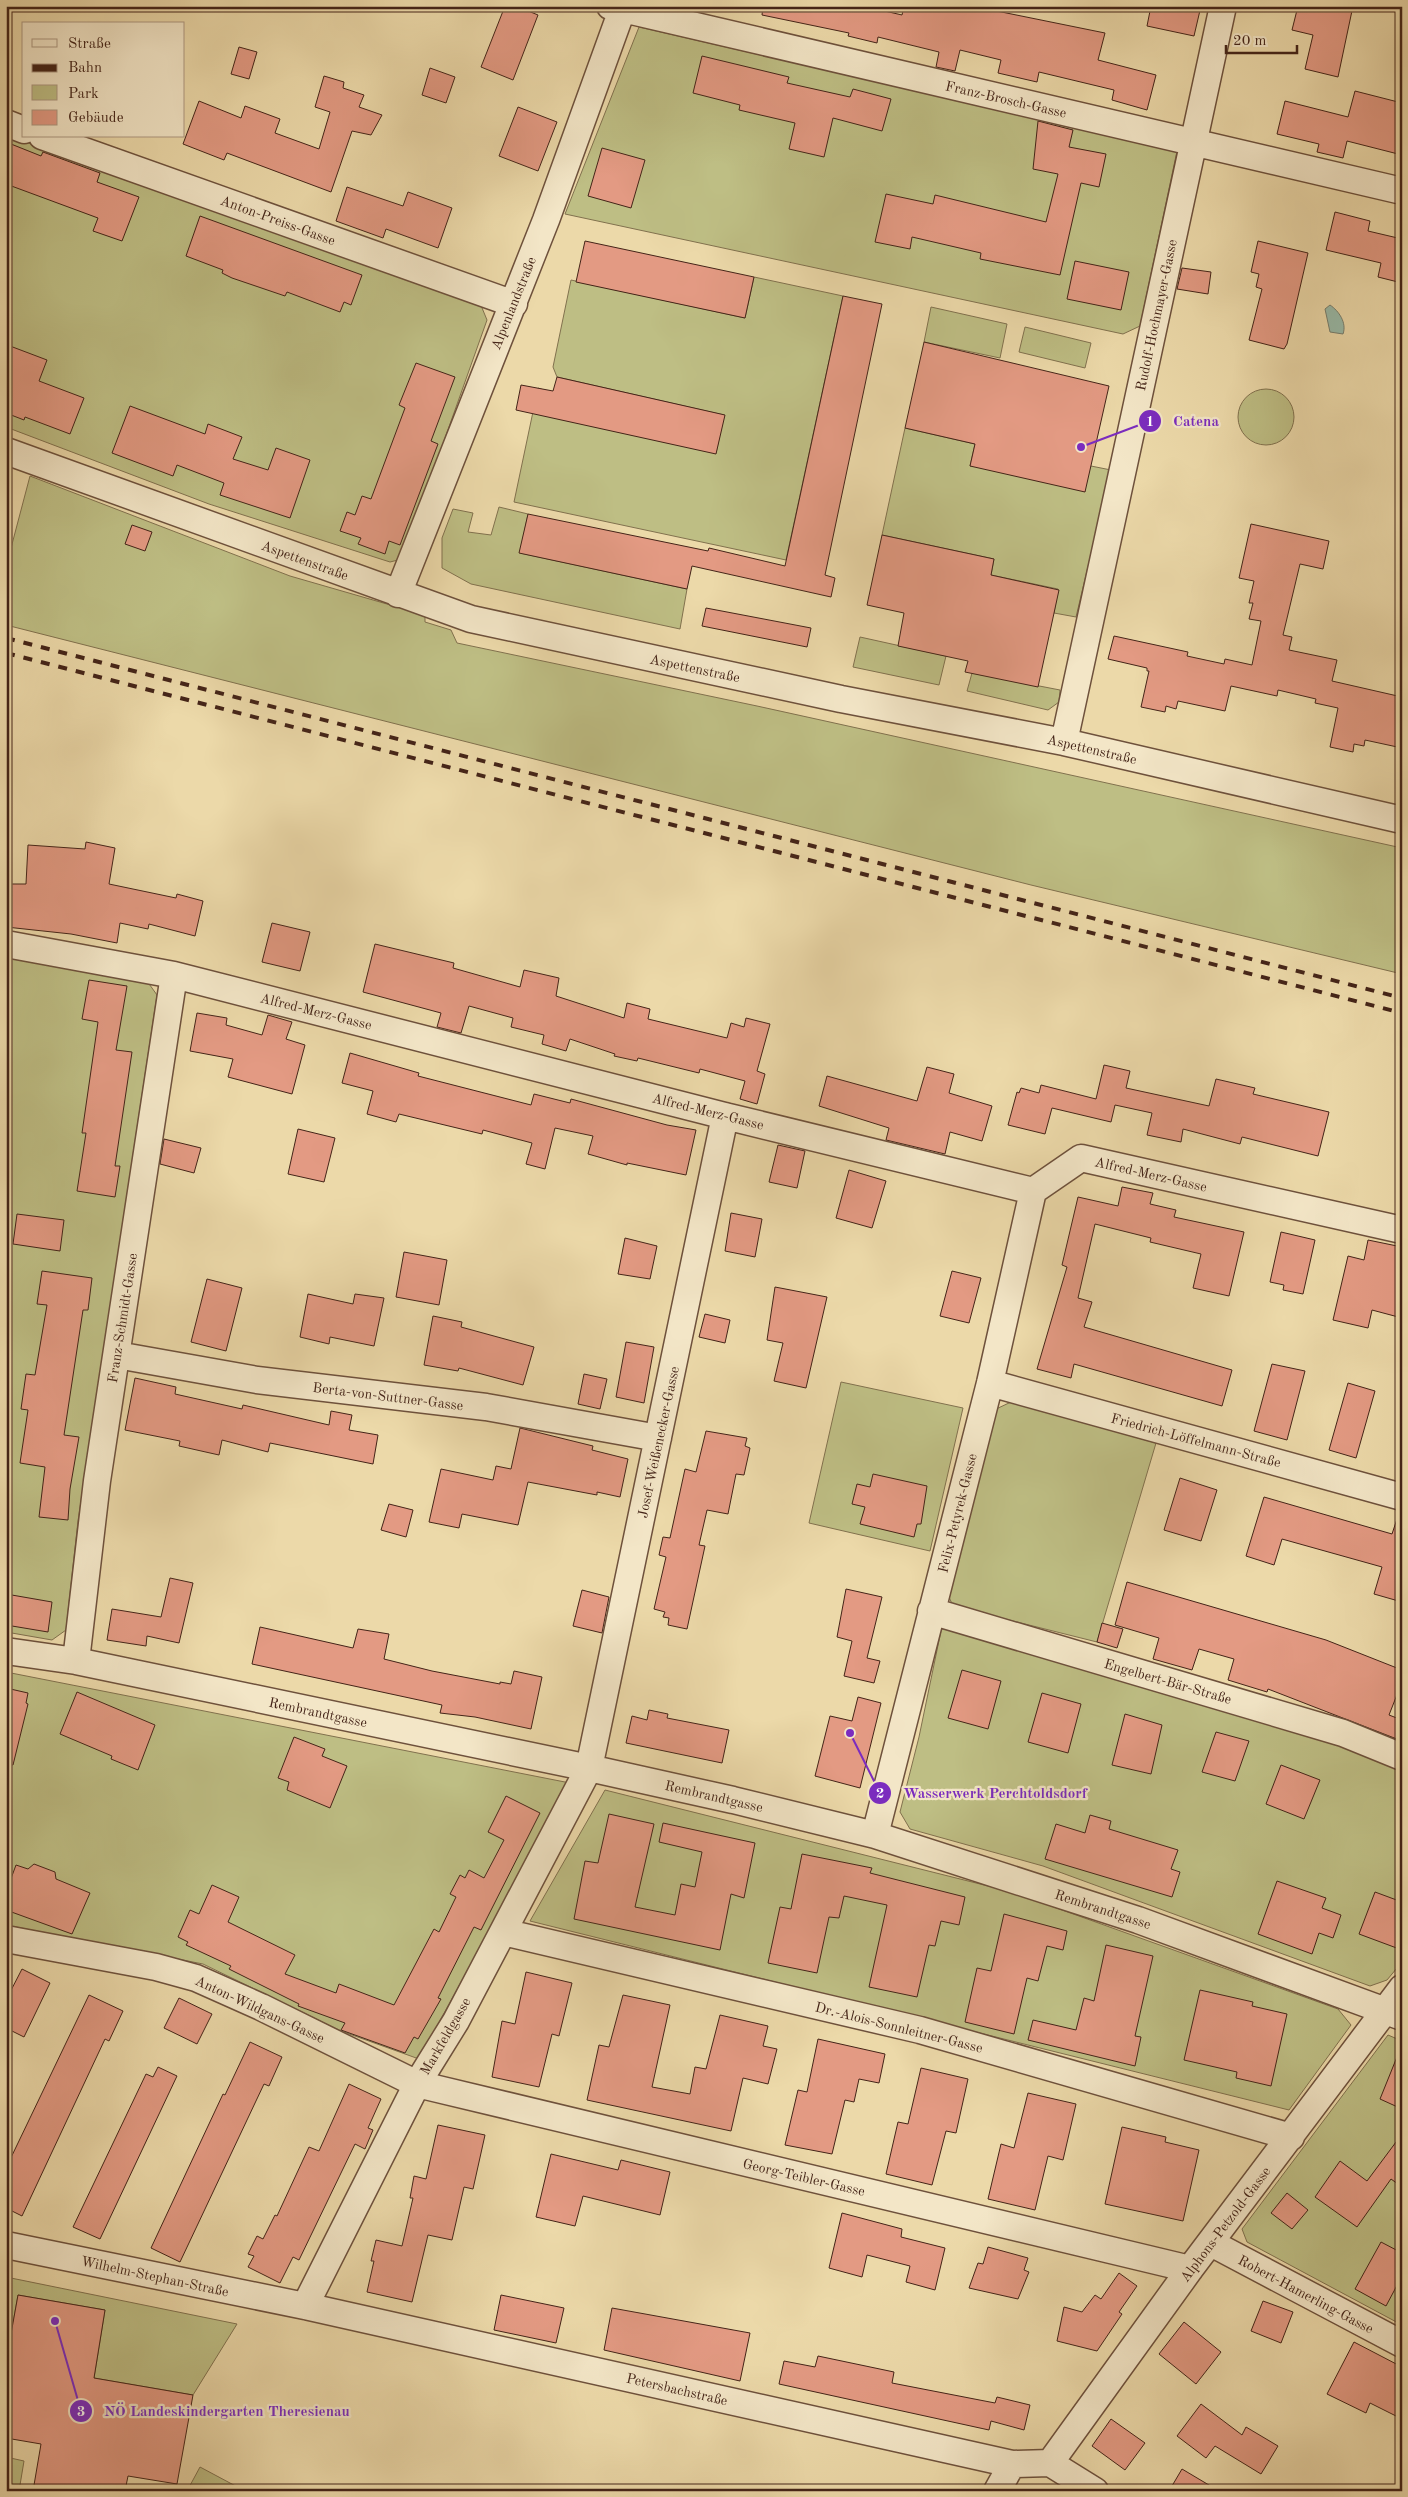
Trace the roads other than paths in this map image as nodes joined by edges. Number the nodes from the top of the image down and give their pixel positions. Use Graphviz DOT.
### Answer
graph roads {
  1 [pos="1223,6"];
  2 [pos="616,8"];
  3 [pos="6,123"];
  4 [pos="22,129"];
  5 [pos="48,138"];
  6 [pos="1192,143"];
  7 [pos="1402,191"];
  8 [pos="514,304"];
  9 [pos="6,451"];
  10 [pos="398,594"];
  11 [pos="1064,742"];
  12 [pos="1402,820"];
  13 [pos="6,944"];
  14 [pos="174,975"];
  15 [pos="726,1116"];
  16 [pos="1033,1191"];
  17 [pos="1402,1230"];
  18 [pos="117,1356"];
  19 [pos="990,1383"];
  20 [pos="658,1438"];
  21 [pos="1402,1497"];
  22 [pos="931,1611"];
  23 [pos="6,1651"];
  24 [pos="76,1661"];
  25 [pos="1402,1757"];
  26 [pos="589,1768"];
  27 [pos="875,1835"];
  28 [pos="504,1932"];
  29 [pos="6,1938"];
  30 [pos="1402,1988"];
  31 [pos="1393,2013"];
  32 [pos="417,2084"];
  33 [pos="1291,2137"];
  34 [pos="1211,2243"];
  35 [pos="6,2245"];
  36 [pos="1190,2269"];
  37 [pos="305,2306"];
  38 [pos="1402,2344"];
  39 [pos="1050,2463"];
  40 [pos="1012,2464"];
  41 [pos="997,2491"];
  42 [pos="1095,2491"];
  1 -- 6 [label="street, Rudolf-Hochmayer-Gasse"];
  2 -- 6 [label="street, Franz-Brosch-Gasse"];
  2 -- 8 [label="street, Alpenlandstraße"];
  3 -- 4 [label="street"];
  5 -- 8 [label="street, Anton-Preiss-Gasse"];
  6 -- 7 [label="street, Franz-Brosch-Gasse"];
  6 -- 11 [label="street, Rudolf-Hochmayer-Gasse"];
  8 -- 10 [label="street, Alpenlandstraße"];
  9 -- 10 [label="street, Aspettenstraße"];
  10 -- 11 [label="street, Aspettenstraße"];
  11 -- 12 [label="street, Aspettenstraße"];
  13 -- 14 [label="street, Alfred-Merz-Gasse"];
  14 -- 15 [label="street, Alfred-Merz-Gasse"];
  14 -- 18 [label="street, Franz-Schmidt-Gasse"];
  15 -- 16 [label="street, Alfred-Merz-Gasse"];
  15 -- 20 [label="street, Josef-Weißenecker-Gasse"];
  16 -- 17 [label="street, Alfred-Merz-Gasse"];
  16 -- 19 [label="street, Felix-Petyrek-Gasse"];
  18 -- 20 [label="street, Berta-von-Suttner-Gasse"];
  18 -- 24 [label="street, Franz-Schmidt-Gasse"];
  19 -- 21 [label="street, Friedrich-Löffelmann-Straße"];
  19 -- 22 [label="street, Felix-Petyrek-Gasse"];
  20 -- 26 [label="street, Josef-Weißenecker-Gasse"];
  22 -- 25 [label="street, Engelbert-Bär-Straße"];
  22 -- 27 [label="street, Felix-Petyrek-Gasse"];
  23 -- 24 [label="street, Rembrandtgasse"];
  24 -- 26 [label="street, Rembrandtgasse"];
  26 -- 27 [label="street, Rembrandtgasse"];
  26 -- 28 [label="street, Markfeldgasse"];
  27 -- 31 [label="street, Rembrandtgasse"];
  28 -- 32 [label="street, Markfeldgasse"];
  28 -- 33 [label="street, Dr.-Alois-Sonnleitner-Gasse"];
  29 -- 32 [label="street, Anton-Wildgans-Gasse"];
  30 -- 31 [label="street, Alphons-Petzold-Gasse"];
  31 -- 33 [label="street, Alphons-Petzold-Gasse"];
  32 -- 36 [label="street, Georg-Teibler-Gasse"];
  32 -- 37 [label="street, Markfeldgasse"];
  33 -- 34 [label="street, Alphons-Petzold-Gasse"];
  34 -- 36 [label="street, Alphons-Petzold-Gasse"];
  34 -- 38 [label="street, Robert-Hamerling-Gasse"];
  35 -- 37 [label="street, Wilhelm-Stephan-Straße"];
  36 -- 39 [label="street, Alphons-Petzold-Gasse"];
  37 -- 40 [label="street, Petersbachstraße"];
  39 -- 40 [label="street, Petersbachstraße"];
  39 -- 42 [label="street"];
  40 -- 41 [label="street"];
}
